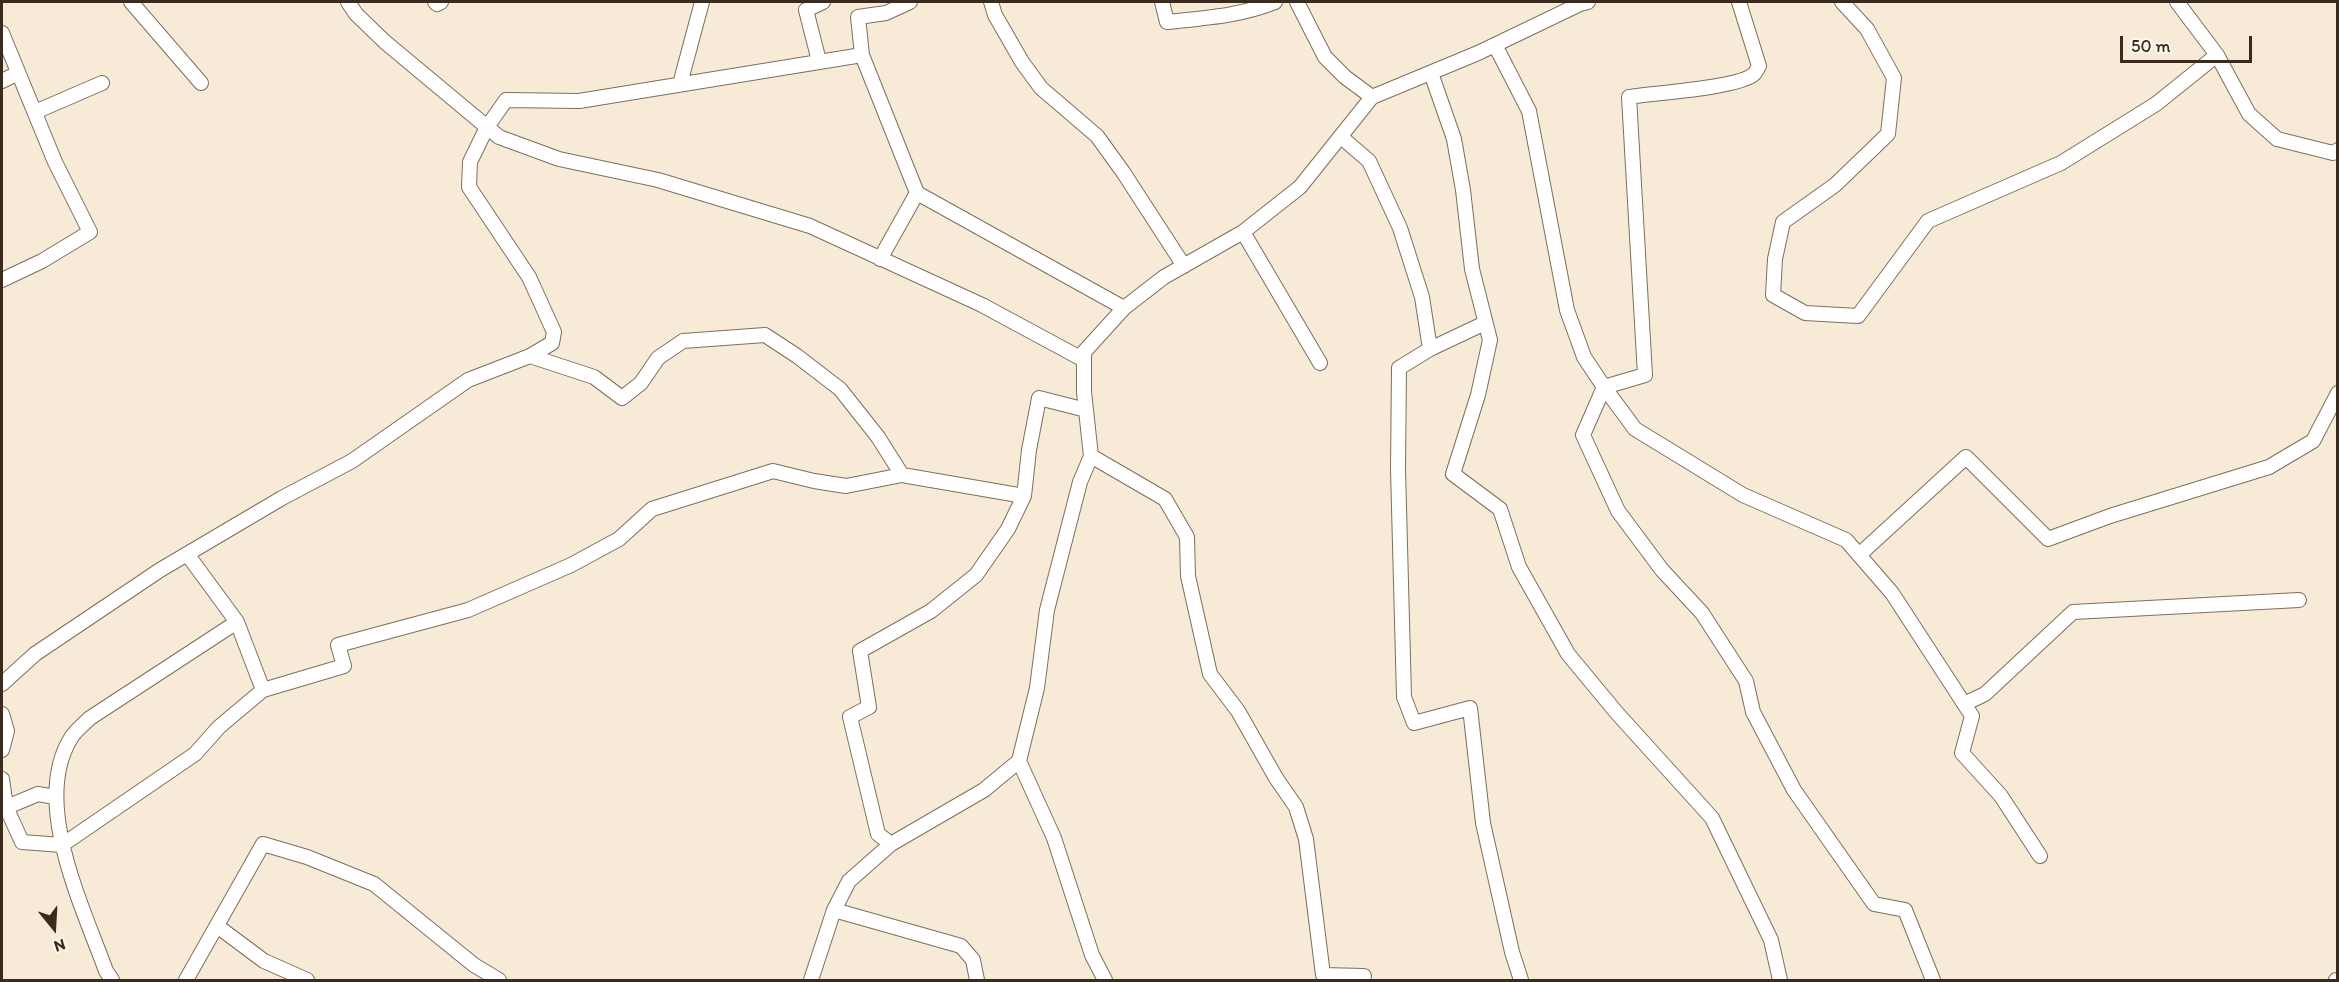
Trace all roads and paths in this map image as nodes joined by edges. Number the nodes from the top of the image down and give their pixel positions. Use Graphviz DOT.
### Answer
graph roads {
  1 [pos="131,2"];
  2 [pos="348,2"];
  3 [pos="435,2"];
  4 [pos="441,2"];
  5 [pos="702,2"];
  6 [pos="823,2"];
  7 [pos="910,2"];
  8 [pos="991,2"];
  9 [pos="1162,2"];
  10 [pos="1275,2"];
  11 [pos="1297,2"];
  12 [pos="1588,2"];
  13 [pos="1739,2"];
  14 [pos="1842,2"];
  15 [pos="2177,2"];
  16 [pos="2,33"];
  17 [pos="1496,45"];
  18 [pos="862,55"];
  19 [pos="2217,55"];
  20 [pos="819,62"];
  21 [pos="18,73"];
  22 [pos="1431,73"];
  23 [pos="2,81"];
  24 [pos="102,83"];
  25 [pos="201,83"];
  26 [pos="680,84"];
  27 [pos="1372,97"];
  28 [pos="35,112"];
  29 [pos="487,127"];
  30 [pos="1341,137"];
  31 [pos="2337,150"];
  32 [pos="917,193"];
  33 [pos="1243,232"];
  34 [pos="880,259"];
  35 [pos="1184,266"];
  36 [pos="2,280"];
  37 [pos="1124,308"];
  38 [pos="1485,323"];
  39 [pos="1430,349"];
  40 [pos="530,356"];
  41 [pos="1084,360"];
  42 [pos="1320,363"];
  43 [pos="1604,387"];
  44 [pos="2337,393"];
  45 [pos="1086,410"];
  46 [pos="1091,456"];
  47 [pos="902,475"];
  48 [pos="1024,496"];
  49 [pos="187,554"];
  50 [pos="1859,555"];
  51 [pos="2299,600"];
  52 [pos="237,622"];
  53 [pos="2,684"];
  54 [pos="263,690"];
  55 [pos="1964,704"];
  56 [pos="2,714"];
  57 [pos="2,750"];
  58 [pos="1018,761"];
  59 [pos="2,779"];
  60 [pos="55,798"];
  61 [pos="4,808"];
  62 [pos="891,843"];
  63 [pos="62,845"];
  64 [pos="2040,856"];
  65 [pos="834,910"];
  66 [pos="217,926"];
  67 [pos="1364,976"];
  68 [pos="112,981"];
  69 [pos="186,981"];
  70 [pos="307,981"];
  71 [pos="500,981"];
  72 [pos="811,981"];
  73 [pos="977,981"];
  74 [pos="1105,981"];
  75 [pos="1521,981"];
  76 [pos="1780,981"];
  77 [pos="1933,981"];
  1 -- 25 [label="street"];
  2 -- 29 [label="street"];
  3 -- 4 [label="street"];
  5 -- 26 [label="street"];
  6 -- 20 [label="street"];
  7 -- 18 [label="street"];
  8 -- 35 [label="street"];
  9 -- 10 [label="street"];
  11 -- 27 [label="street"];
  12 -- 17 [label="street"];
  13 -- 43 [label="street"];
  14 -- 19 [label="street"];
  15 -- 19 [label="street"];
  16 -- 21 [label="street"];
  17 -- 22 [label="street"];
  17 -- 43 [label="street"];
  18 -- 20 [label="street"];
  18 -- 32 [label="street"];
  19 -- 31 [label="street"];
  20 -- 26 [label="street"];
  21 -- 23 [label="street"];
  21 -- 28 [label="street"];
  22 -- 27 [label="street"];
  22 -- 38 [label="street"];
  24 -- 28 [label="street"];
  26 -- 29 [label="street"];
  27 -- 30 [label="street"];
  28 -- 36 [label="street"];
  29 -- 34 [label="street"];
  29 -- 40 [label="street"];
  30 -- 33 [label="street"];
  30 -- 39 [label="street"];
  32 -- 34 [label="street"];
  32 -- 37 [label="street"];
  33 -- 35 [label="street"];
  33 -- 42 [label="street"];
  34 -- 41 [label="street"];
  35 -- 37 [label="street"];
  37 -- 41 [label="street"];
  38 -- 39 [label="street"];
  38 -- 76 [label="street"];
  39 -- 75 [label="street"];
  40 -- 47 [label="street"];
  40 -- 49 [label="street"];
  41 -- 45 [label="street"];
  43 -- 50 [label="street"];
  43 -- 77 [label="street"];
  44 -- 50 [label="street"];
  45 -- 46 [label="street"];
  45 -- 48 [label="street"];
  46 -- 58 [label="street"];
  46 -- 67 [label="street"];
  47 -- 48 [label="street"];
  47 -- 54 [label="street"];
  48 -- 62 [label="street"];
  49 -- 52 [label="street"];
  49 -- 53 [label="street"];
  50 -- 55 [label="street"];
  51 -- 55 [label="street"];
  52 -- 54 [label="street"];
  52 -- 60 [label="street"];
  54 -- 63 [label="street"];
  55 -- 64 [label="street"];
  56 -- 57 [label="street"];
  58 -- 62 [label="street"];
  58 -- 74 [label="street"];
  59 -- 61 [label="street"];
  60 -- 61 [label="street"];
  60 -- 63 [label="street"];
  61 -- 63 [label="street"];
  62 -- 65 [label="street"];
  63 -- 68 [label="street"];
  65 -- 72 [label="street"];
  65 -- 73 [label="street"];
  66 -- 69 [label="street"];
  66 -- 70 [label="street"];
  66 -- 71 [label="street"];
}
